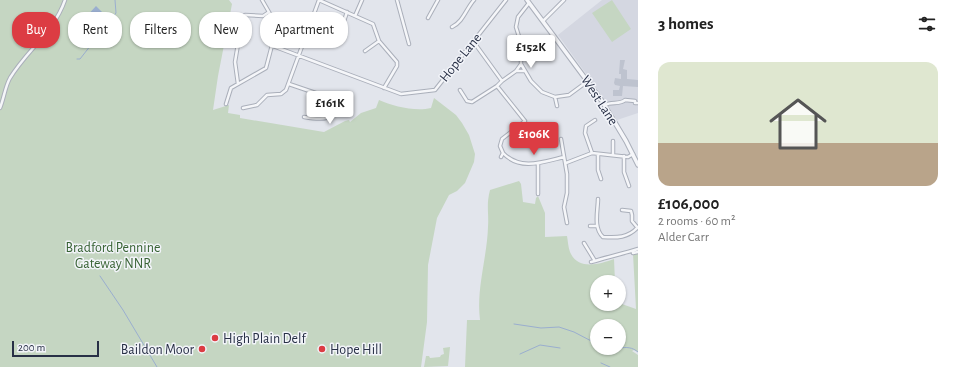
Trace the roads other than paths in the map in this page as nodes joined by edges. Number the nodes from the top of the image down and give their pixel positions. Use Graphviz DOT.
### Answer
graph roads {
  1 [pos="65,0"];
  2 [pos="262,0"];
  3 [pos="319,0"];
  4 [pos="362,0"];
  5 [pos="397,0"];
  6 [pos="438,0"];
  7 [pos="474,0"];
  8 [pos="506,0"];
  9 [pos="564,0"];
  10 [pos="528,2"];
  11 [pos="269,12"];
  12 [pos="347,12"];
  13 [pos="348,12"];
  14 [pos="355,16"];
  15 [pos="428,18"];
  16 [pos="543,21"];
  17 [pos="452,27"];
  18 [pos="379,41"];
  19 [pos="473,41"];
  20 [pos="409,44"];
  21 [pos="237,48"];
  22 [pos="272,48"];
  23 [pos="279,48"];
  24 [pos="365,51"];
  25 [pos="300,55"];
  26 [pos="521,64"];
  27 [pos="516,71"];
  28 [pos="524,71"];
  29 [pos="588,80"];
  30 [pos="502,81"];
  31 [pos="238,84"];
  32 [pos="289,84"];
  33 [pos="497,86"];
  34 [pos="384,88"];
  35 [pos="460,90"];
  36 [pos="555,98"];
  37 [pos="638,103"];
  38 [pos="226,104"];
  39 [pos="340,105"];
  40 [pos="605,105"];
  41 [pos="557,106"];
  42 [pos="0,108"];
  43 [pos="243,108"];
  44 [pos="350,110"];
  45 [pos="304,117"];
  46 [pos="595,120"];
  47 [pos="561,139"];
  48 [pos="613,141"];
  49 [pos="503,153"];
  50 [pos="592,153"];
  51 [pos="598,154"];
  52 [pos="633,154"];
  53 [pos="613,155"];
  54 [pos="624,156"];
  55 [pos="500,157"];
  56 [pos="564,157"];
  57 [pos="538,162"];
  58 [pos="566,164"];
  59 [pos="638,165"];
  60 [pos="601,179"];
  61 [pos="629,186"];
  62 [pos="538,194"];
  63 [pos="598,198"];
  64 [pos="622,210"];
  65 [pos="567,223"];
  66 [pos="597,224"];
  67 [pos="590,226"];
  68 [pos="638,227"];
  69 [pos="584,243"];
  70 [pos="638,250"];
  71 [pos="633,253"];
  72 [pos="595,261"];
  73 [pos="591,262"];
  1 -- 42 [label="street"];
  2 -- 11 [label="street"];
  3 -- 12 [label="street"];
  3 -- 25 [label="street"];
  4 -- 14 [label="street"];
  5 -- 20 [label="street"];
  6 -- 15 [label="street"];
  7 -- 17 [label="street"];
  8 -- 19 [label="street, Hope Lane"];
  9 -- 16 [label="street"];
  10 -- 16 [label="street, West Lane"];
  10 -- 26 [label="street"];
  13 -- 14 [label="street"];
  14 -- 18 [label="street"];
  16 -- 29 [label="street, West Lane"];
  18 -- 24 [label="street"];
  18 -- 34 [label="street"];
  19 -- 30 [label="street"];
  19 -- 34 [label="street, Hope Lane"];
  21 -- 31 [label="street"];
  22 -- 31 [label="street"];
  23 -- 25 [label="street"];
  25 -- 32 [label="street"];
  25 -- 34 [label="street"];
  26 -- 27 [label="street"];
  26 -- 28 [label="street"];
  27 -- 28 [label="street"];
  27 -- 30 [label="street"];
  28 -- 36 [label="street"];
  29 -- 36 [label="street"];
  29 -- 40 [label="street, West Lane"];
  30 -- 33 [label="street"];
  31 -- 38 [label="street"];
  32 -- 39 [label="street"];
  32 -- 43 [label="street"];
  33 -- 35 [label="street"];
  33 -- 49 [label="street"];
  36 -- 41 [label="street"];
  37 -- 40 [label="street"];
  39 -- 44 [label="street"];
  39 -- 45 [label="street"];
  40 -- 52 [label="street, West Lane"];
  46 -- 50 [label="street"];
  47 -- 56 [label="street"];
  48 -- 53 [label="street"];
  49 -- 55 [label="street"];
  49 -- 57 [label="street"];
  50 -- 51 [label="street"];
  50 -- 58 [label="street"];
  51 -- 53 [label="street"];
  51 -- 60 [label="street"];
  52 -- 54 [label="street"];
  52 -- 59 [label="street, West Lane"];
  53 -- 54 [label="street"];
  54 -- 61 [label="street"];
  56 -- 57 [label="street"];
  56 -- 58 [label="street"];
  57 -- 62 [label="street"];
  58 -- 65 [label="street"];
  63 -- 66 [label="street"];
  64 -- 68 [label="street"];
  66 -- 67 [label="street"];
  66 -- 68 [label="street"];
  69 -- 72 [label="street"];
  70 -- 71 [label="street"];
  70 -- 72 [label="street"];
  72 -- 73 [label="street"];
}
